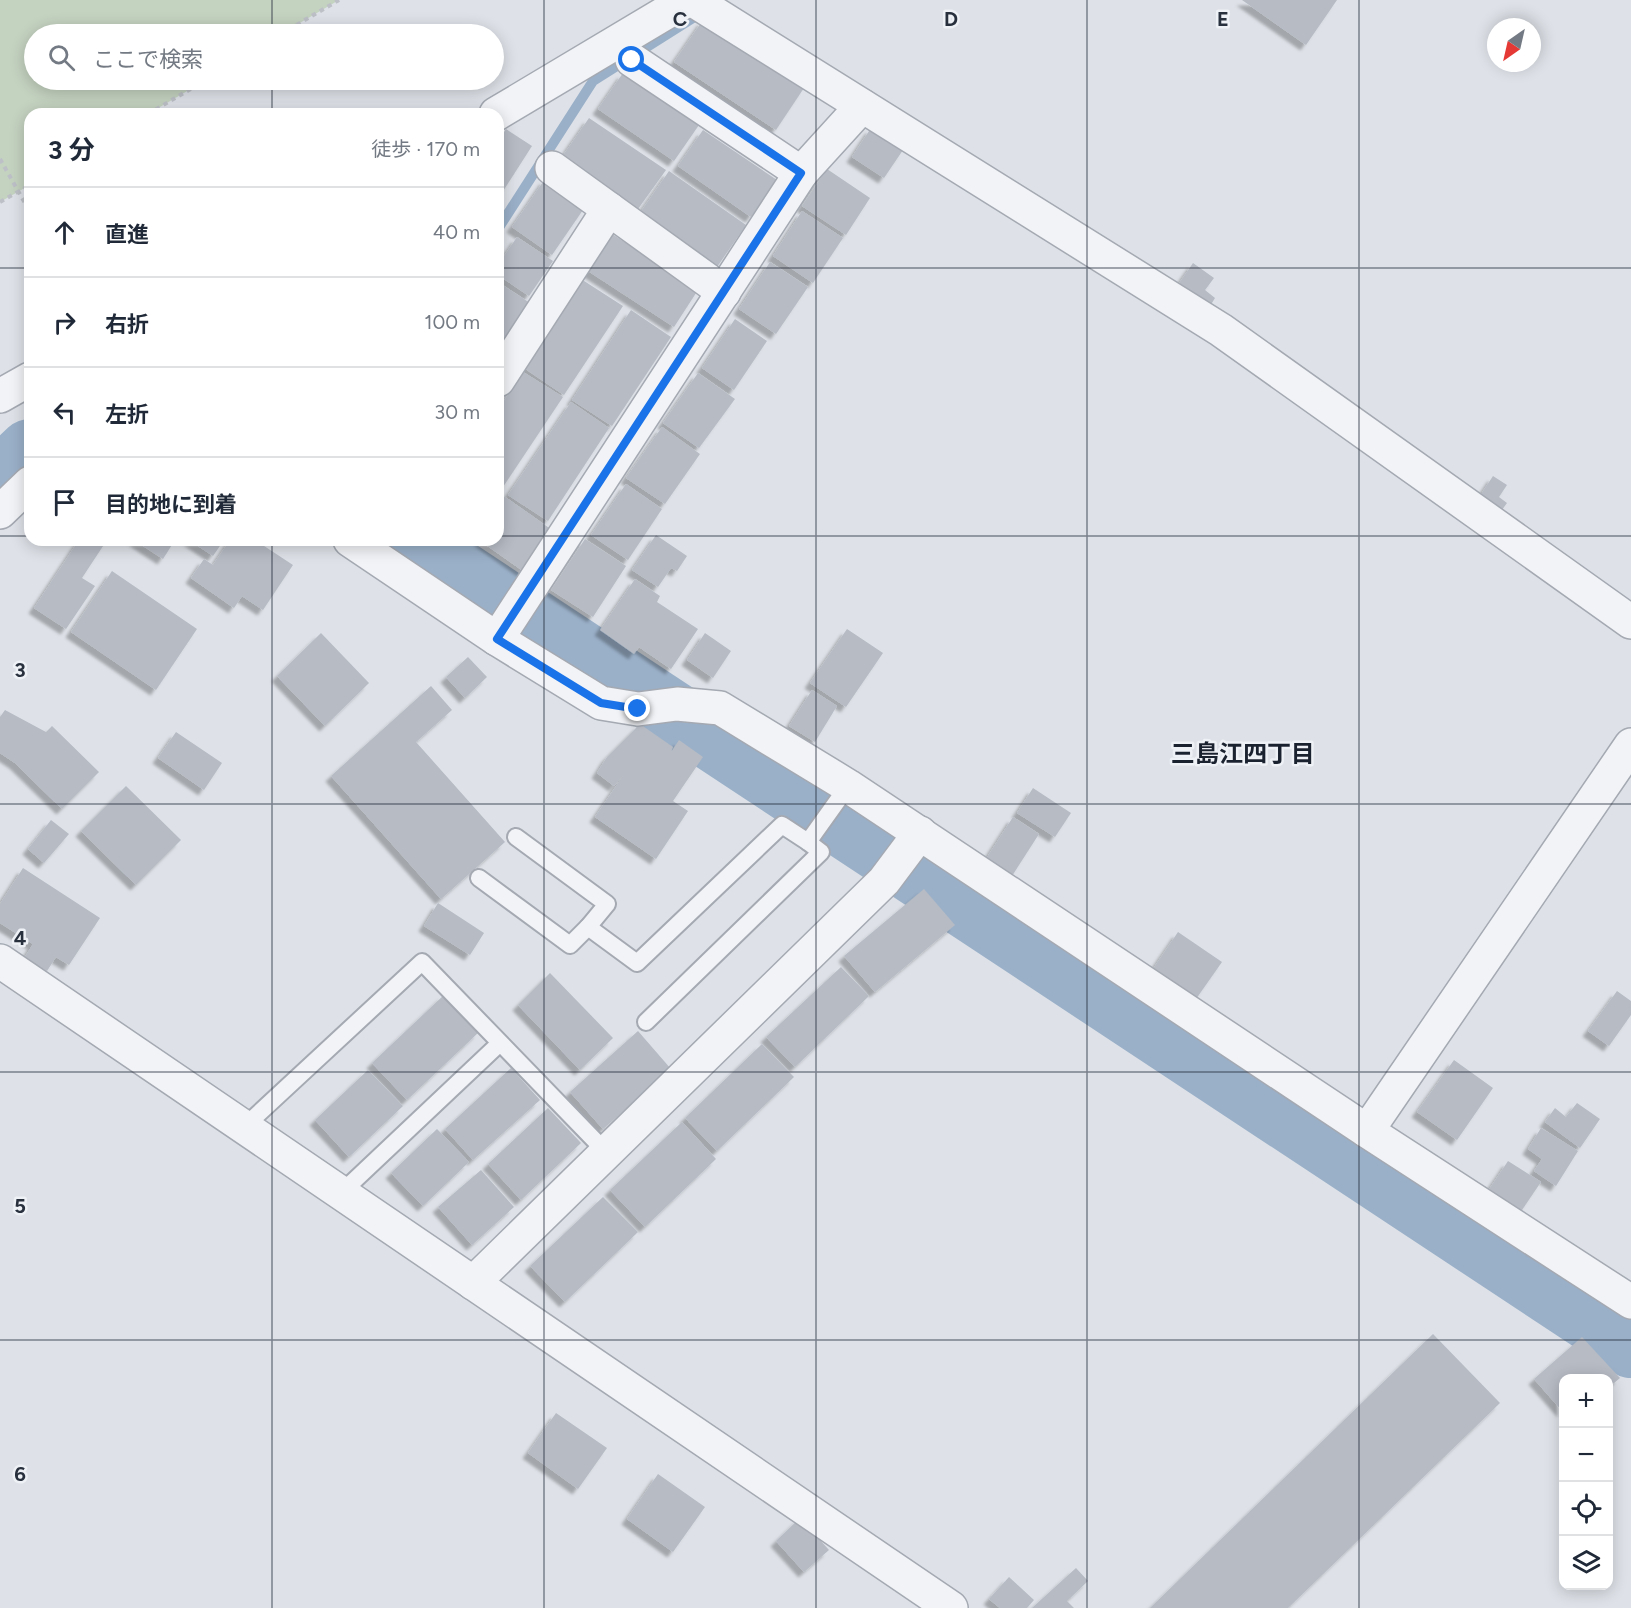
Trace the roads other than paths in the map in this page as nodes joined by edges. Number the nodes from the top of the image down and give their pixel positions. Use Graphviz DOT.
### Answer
graph roads {
  1 [pos="687,0"];
  2 [pos="693,0"];
  3 [pos="632,60"];
  4 [pos="862,106"];
  5 [pos="504,109"];
  6 [pos="552,168"];
  7 [pos="801,173"];
  8 [pos="609,209"];
  9 [pos="724,291"];
  10 [pos="504,371"];
  11 [pos="24,382"];
  12 [pos="0,396"];
  13 [pos="24,489"];
  14 [pos="0,512"];
  15 [pos="373,546"];
  16 [pos="388,550"];
  17 [pos="1631,622"];
  18 [pos="497,639"];
  19 [pos="1631,745"];
  20 [pos="848,786"];
  21 [pos="920,833"];
  22 [pos="516,837"];
  23 [pos="808,842"];
  24 [pos="479,878"];
  25 [pos="588,927"];
  26 [pos="0,961"];
  27 [pos="646,1022"];
  28 [pos="500,1043"];
  29 [pos="244,1127"];
  30 [pos="1367,1131"];
  31 [pos="607,1153"];
  32 [pos="341,1193"];
  33 [pos="473,1283"];
  34 [pos="1631,1302"];
  35 [pos="951,1608"];
  1 -- 5 [label="street"];
  2 -- 4 [label="street"];
  3 -- 7 [label="street"];
  4 -- 7 [label="street"];
  4 -- 17 [label="street"];
  6 -- 8 [label="street"];
  7 -- 9 [label="street"];
  8 -- 9 [label="street"];
  8 -- 10 [label="street"];
  9 -- 18 [label="street"];
  11 -- 12 [label="street"];
  13 -- 14 [label="street"];
  15 -- 16 [label="street"];
  16 -- 18 [label="street"];
  18 -- 20 [label="street"];
  19 -- 30 [label="street"];
  20 -- 21 [label="street"];
  20 -- 23 [label="lane"];
  21 -- 30 [label="street"];
  21 -- 31 [label="street"];
  22 -- 25 [label="lane"];
  23 -- 25 [label="lane"];
  23 -- 27 [label="lane"];
  24 -- 25 [label="lane"];
  26 -- 29 [label="street"];
  28 -- 29 [label="lane"];
  28 -- 31 [label="lane"];
  28 -- 32 [label="lane"];
  29 -- 32 [label="street"];
  30 -- 34 [label="street"];
  31 -- 33 [label="street"];
  32 -- 33 [label="street"];
  33 -- 35 [label="street"];
}
